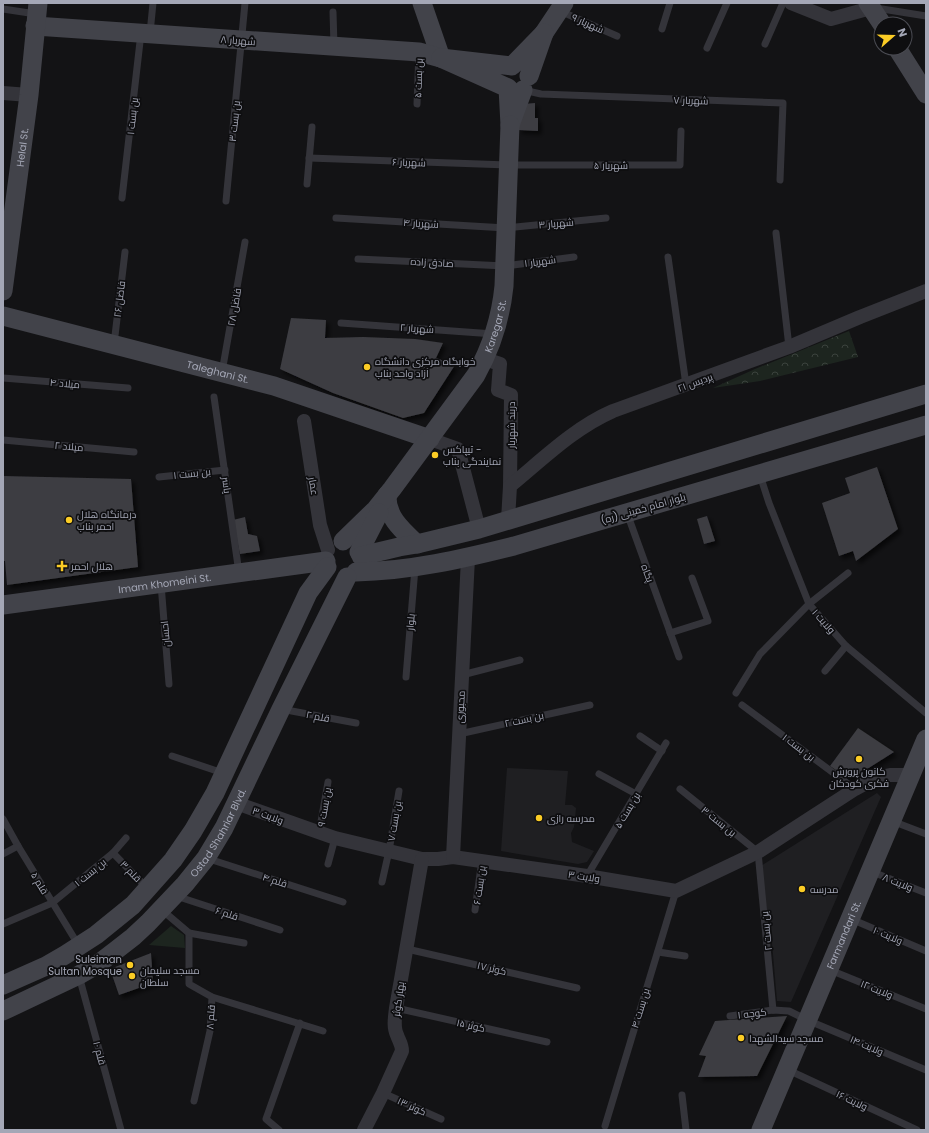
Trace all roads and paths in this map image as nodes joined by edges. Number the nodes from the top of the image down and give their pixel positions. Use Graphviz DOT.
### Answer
graph roads {
  1 [pos="152,3"];
  2 [pos="246,3"];
  3 [pos="422,3"];
  4 [pos="670,3"];
  5 [pos="727,3"];
  6 [pos="783,3"];
  7 [pos="791,3"];
  8 [pos="870,5"];
  9 [pos="561,7"];
  10 [pos="3,9"];
  11 [pos="333,12"];
  12 [pos="36,14"];
  13 [pos="877,16"];
  14 [pos="926,16"];
  15 [pos="662,29"];
  16 [pos="146,33"];
  17 [pos="544,33"];
  18 [pos="616,36"];
  19 [pos="242,40"];
  20 [pos="765,44"];
  21 [pos="334,46"];
  22 [pos="707,48"];
  23 [pos="419,52"];
  24 [pos="902,56"];
  25 [pos="441,58"];
  26 [pos="512,66"];
  27 [pos="520,85"];
  28 [pos="3,93"];
  29 [pos="926,94"];
  30 [pos="29,95"];
  31 [pos="417,104"];
  32 [pos="312,127"];
  33 [pos="681,131"];
  34 [pos="309,158"];
  35 [pos="508,165"];
  36 [pos="780,180"];
  37 [pos="307,184"];
  38 [pos="122,198"];
  39 [pos="226,201"];
  40 [pos="336,218"];
  41 [pos="606,218"];
  42 [pos="506,228"];
  43 [pos="776,233"];
  44 [pos="246,242"];
  45 [pos="125,252"];
  46 [pos="574,257"];
  47 [pos="668,257"];
  48 [pos="358,259"];
  49 [pos="505,266"];
  50 [pos="3,291"];
  51 [pos="926,291"];
  52 [pos="3,316"];
  53 [pos="341,323"];
  54 [pos="494,334"];
  55 [pos="113,345"];
  56 [pos="789,347"];
  57 [pos="485,359"];
  58 [pos="222,372"];
  59 [pos="3,378"];
  60 [pos="686,385"];
  61 [pos="128,388"];
  62 [pos="926,394"];
  63 [pos="214,397"];
  64 [pos="304,421"];
  65 [pos="926,424"];
  66 [pos="430,439"];
  67 [pos="3,440"];
  68 [pos="134,452"];
  69 [pos="225,470"];
  70 [pos="759,474"];
  71 [pos="159,477"];
  72 [pos="510,486"];
  73 [pos="387,495"];
  74 [pos="626,513"];
  75 [pos="508,520"];
  76 [pos="479,529"];
  77 [pos="417,544"];
  78 [pos="331,555"];
  79 [pos="468,558"];
  80 [pos="356,564"];
  81 [pos="288,566"];
  82 [pos="415,568"];
  83 [pos="239,573"];
  84 [pos="848,573"];
  85 [pos="692,578"];
  86 [pos="161,584"];
  87 [pos="308,593"];
  88 [pos="809,604"];
  89 [pos="3,605"];
  90 [pos="670,633"];
  91 [pos="846,646"];
  92 [pos="679,657"];
  93 [pos="520,660"];
  94 [pos="825,671"];
  95 [pos="462,675"];
  96 [pos="406,677"];
  97 [pos="169,684"];
  98 [pos="736,693"];
  99 [pos="590,705"];
  100 [pos="742,705"];
  101 [pos="281,709"];
  102 [pos="926,712"];
  103 [pos="356,723"];
  104 [pos="459,734"];
  105 [pos="640,736"];
  106 [pos="925,742"];
  107 [pos="666,743"];
  108 [pos="662,751"];
  109 [pos="172,756"];
  110 [pos="224,773"];
  111 [pos="599,774"];
  112 [pos="911,775"];
  113 [pos="328,782"];
  114 [pos="855,789"];
  115 [pos="680,790"];
  116 [pos="399,791"];
  117 [pos="215,793"];
  118 [pos="636,794"];
  119 [pos="236,803"];
  120 [pos="3,819"];
  121 [pos="891,821"];
  122 [pos="319,833"];
  123 [pos="926,834"];
  124 [pos="126,838"];
  125 [pos="335,838"];
  126 [pos="18,846"];
  127 [pos="389,852"];
  128 [pos="758,852"];
  129 [pos="113,853"];
  130 [pos="3,854"];
  131 [pos="453,857"];
  132 [pos="206,858"];
  133 [pos="422,859"];
  134 [pos="482,860"];
  135 [pos="328,864"];
  136 [pos="870,871"];
  137 [pos="587,876"];
  138 [pos="382,882"];
  139 [pos="148,889"];
  140 [pos="676,891"];
  141 [pos="926,893"];
  142 [pos="174,896"];
  143 [pos="343,902"];
  144 [pos="52,903"];
  145 [pos="161,910"];
  146 [pos="475,910"];
  147 [pos="850,919"];
  148 [pos="3,924"];
  149 [pos="280,930"];
  150 [pos="189,933"];
  151 [pos="244,943"];
  152 [pos="79,946"];
  153 [pos="407,949"];
  154 [pos="926,951"];
  155 [pos="658,952"];
  156 [pos="685,956"];
  157 [pos="829,969"];
  158 [pos="79,975"];
  159 [pos="3,985"];
  160 [pos="577,988"];
  161 [pos="212,998"];
  162 [pos="396,1008"];
  163 [pos="926,1009"];
  164 [pos="773,1010"];
  165 [pos="3,1011"];
  166 [pos="730,1016"];
  167 [pos="807,1020"];
  168 [pos="300,1023"];
  169 [pos="323,1031"];
  170 [pos="547,1042"];
  171 [pos="786,1069"];
  172 [pos="926,1070"];
  173 [pos="383,1093"];
  174 [pos="682,1095"];
  175 [pos="194,1101"];
  176 [pos="441,1119"];
  177 [pos="605,1126"];
  178 [pos="121,1130"];
  179 [pos="279,1130"];
  180 [pos="364,1130"];
  181 [pos="686,1130"];
  182 [pos="761,1130"];
  183 [pos="918,1130"];
  1 -- 16 [label="lane"];
  2 -- 19 [label="lane"];
  3 -- 25 [label="main road"];
  4 -- 15 [label="lane"];
  5 -- 22 [label="lane"];
  6 -- 20 [label="lane"];
  7 -- 8 [label="street"];
  8 -- 13 [label="main road"];
  8 -- 14 [label="lane"];
  9 -- 17 [label="main road"];
  9 -- 18 [label="lane, شهریار ۹"];
  10 -- 12 [label="lane"];
  11 -- 21 [label="lane"];
  12 -- 16 [label="main road, شهریار ۸"];
  12 -- 30 [label="main road, Helal St."];
  16 -- 19 [label="main road, شهریار ۸"];
  16 -- 38 [label="lane, بن بست ۱"];
  17 -- 26 [label="main road"];
  17 -- 27 [label="main road, Karegar St."];
  19 -- 21 [label="main road, شهریار ۸"];
  19 -- 39 [label="lane, بن بست ۳"];
  21 -- 23 [label="main road, شهریار ۸"];
  23 -- 25 [label="main road, شهریار ۸"];
  23 -- 31 [label="lane, بن بست ۵"];
  24 -- 29 [label="main road"];
  25 -- 26 [label="main road, شهریار ۸"];
  25 -- 27 [label="main road, شهریار ۸"];
  26 -- 27 [label="main road, شهریار ۸"];
  27 -- 35 [label="main road, Karegar St."];
  27 -- 36 [label="lane, شهریار ۷"];
  28 -- 30 [label="street"];
  30 -- 50 [label="main road, Helal St."];
  32 -- 34 [label="lane"];
  33 -- 35 [label="lane, شهریار ۵"];
  34 -- 35 [label="lane, شهریار ۶"];
  34 -- 37 [label="lane"];
  35 -- 42 [label="main road, Karegar St."];
  40 -- 42 [label="lane, شهریار ۴"];
  41 -- 42 [label="lane, شهریار ۳"];
  42 -- 49 [label="main road, Karegar St."];
  43 -- 56 [label="lane"];
  44 -- 58 [label="lane, فاضل ۲۸"];
  45 -- 55 [label="lane, فاضل ۲۶"];
  46 -- 49 [label="lane, شهریار ۱"];
  47 -- 60 [label="lane"];
  48 -- 49 [label="lane, صادق زاده"];
  49 -- 54 [label="main road, Karegar St."];
  51 -- 56 [label="street, پردیس ۲۱"];
  52 -- 55 [label="main road, Taleghani St."];
  53 -- 54 [label="lane, شهریار ۲"];
  54 -- 57 [label="main road, Karegar St."];
  55 -- 58 [label="main road, Taleghani St."];
  56 -- 60 [label="street, پردیس ۲۱"];
  57 -- 66 [label="main road, Karegar St."];
  57 -- 72 [label="street, دربند شهریار"];
  58 -- 66 [label="main road, Taleghani St."];
  59 -- 61 [label="lane, میلاد ۴"];
  60 -- 72 [label="street, پردیس ۲۱"];
  62 -- 75 [label="main road"];
  63 -- 69 [label="lane, یاسر"];
  64 -- 78 [label="street, عمار"];
  65 -- 70 [label="main road, بلوار امام خمینی (ره)"];
  66 -- 73 [label="main road, Karegar St."];
  66 -- 76 [label="street"];
  67 -- 68 [label="lane, میلاد ۲"];
  69 -- 71 [label="lane, بن بست ۱"];
  69 -- 83 [label="lane, یاسر"];
  70 -- 74 [label="main road, بلوار امام خمینی (ره)"];
  70 -- 88 [label="lane, ولایت ۱"];
  72 -- 75 [label="street"];
  73 -- 77 [label="main road"];
  73 -- 78 [label="main road, Ostad Shahriar Blvd."];
  73 -- 80 [label="main road, Ostad Shahriar Blvd."];
  74 -- 79 [label="main road, بلوار امام خمینی (ره)"];
  74 -- 90 [label="lane, پگاه"];
  75 -- 76 [label="main road"];
  76 -- 77 [label="main road"];
  77 -- 80 [label="main road"];
  78 -- 80 [label="main road"];
  78 -- 80 [label="main road"];
  78 -- 81 [label="main road, Imam Khomeini St."];
  78 -- 87 [label="main road, Ostad Shahriar Blvd."];
  79 -- 82 [label="main road, بلوار امام خمینی (ره)"];
  79 -- 95 [label="street, محبوری"];
  80 -- 82 [label="main road, بلوار امام خمینی (ره)"];
  80 -- 101 [label="main road, Ostad Shahriar Blvd."];
  81 -- 83 [label="main road, Imam Khomeini St."];
  81 -- 87 [label="main road"];
  82 -- 96 [label="lane, بلوار"];
  83 -- 86 [label="main road, Imam Khomeini St."];
  84 -- 88 [label="lane"];
  85 -- 90 [label="lane"];
  86 -- 89 [label="main road, Imam Khomeini St."];
  86 -- 97 [label="lane, احسان"];
  87 -- 110 [label="main road, Ostad Shahriar Blvd."];
  88 -- 91 [label="lane, ولایت ۱"];
  88 -- 98 [label="lane"];
  90 -- 92 [label="lane, پگاه"];
  91 -- 94 [label="lane"];
  91 -- 102 [label="lane, ولایت ۱"];
  93 -- 95 [label="lane"];
  95 -- 104 [label="street, محبوری"];
  99 -- 104 [label="lane, بن بست ۲"];
  100 -- 114 [label="lane, بن بست ۱"];
  101 -- 103 [label="lane, قلم ۲"];
  101 -- 119 [label="main road, Ostad Shahriar Blvd."];
  104 -- 131 [label="street, محبوری"];
  105 -- 108 [label="lane"];
  106 -- 112 [label="main road, Farmandari St."];
  107 -- 108 [label="lane, بن بست ۵"];
  108 -- 118 [label="lane, بن بست ۵"];
  109 -- 110 [label="lane"];
  110 -- 117 [label="main road, Ostad Shahriar Blvd."];
  111 -- 118 [label="lane"];
  112 -- 114 [label="street"];
  112 -- 121 [label="main road, Farmandari St."];
  113 -- 122 [label="lane, بن بست ۹"];
  114 -- 128 [label="street"];
  115 -- 128 [label="lane, بن بست ۳"];
  116 -- 127 [label="lane, بن بست ۷"];
  117 -- 119 [label="main road"];
  117 -- 139 [label="main road, Ostad Shahriar Blvd."];
  118 -- 137 [label="lane, بن بست ۵"];
  119 -- 122 [label="street, ولایت ۳"];
  119 -- 132 [label="main road, Ostad Shahriar Blvd."];
  120 -- 126 [label="lane, قلم ۵"];
  121 -- 123 [label="lane"];
  121 -- 136 [label="main road, Farmandari St."];
  122 -- 125 [label="street, ولایت ۳"];
  124 -- 129 [label="lane, بن بست ۱"];
  125 -- 127 [label="street, ولایت ۳"];
  125 -- 135 [label="lane"];
  126 -- 130 [label="lane"];
  126 -- 144 [label="lane, قلم ۵"];
  127 -- 133 [label="street, ولایت ۳"];
  127 -- 138 [label="lane, بن بست ۷"];
  128 -- 140 [label="street"];
  128 -- 164 [label="lane, بن بست ۲"];
  129 -- 139 [label="lane, قلم ۳"];
  129 -- 144 [label="lane, بن بست ۱"];
  131 -- 133 [label="street, ولایت ۳"];
  131 -- 134 [label="street, ولایت ۳"];
  132 -- 142 [label="main road, Ostad Shahriar Blvd."];
  132 -- 143 [label="lane, قلم ۴"];
  133 -- 153 [label="street, بهار کوثر"];
  134 -- 137 [label="street, ولایت ۳"];
  134 -- 146 [label="lane, بن بست ۶"];
  136 -- 141 [label="lane, ولایت ۸"];
  136 -- 147 [label="main road, Farmandari St."];
  137 -- 140 [label="street, ولایت ۳"];
  139 -- 152 [label="main road, Ostad Shahriar Blvd."];
  140 -- 155 [label="lane, بن بست ۴"];
  142 -- 145 [label="main road, Ostad Shahriar Blvd."];
  142 -- 149 [label="lane, قلم ۶"];
  144 -- 148 [label="lane"];
  144 -- 152 [label="lane, قلم ۵"];
  145 -- 150 [label="lane"];
  145 -- 158 [label="main road, Ostad Shahriar Blvd."];
  147 -- 154 [label="lane, ولایت ۱۰"];
  147 -- 157 [label="main road, Farmandari St."];
  150 -- 151 [label="lane"];
  150 -- 161 [label="lane, قلم ۸"];
  152 -- 159 [label="main road, Ostad Shahriar Blvd."];
  153 -- 160 [label="lane, کوثر ۱۷"];
  153 -- 162 [label="street, بهار کوثر"];
  155 -- 156 [label="lane"];
  155 -- 177 [label="lane, بن بست ۴"];
  157 -- 163 [label="lane, ولایت ۱۲"];
  157 -- 167 [label="main road, Farmandari St."];
  158 -- 165 [label="main road, Ostad Shahriar Blvd."];
  158 -- 178 [label="lane, قلم ۱۰"];
  161 -- 168 [label="lane"];
  161 -- 175 [label="lane, قلم ۸"];
  162 -- 170 [label="lane, کوثر ۱۵"];
  162 -- 173 [label="street, بهار کوثر"];
  164 -- 166 [label="lane, کوچه ۱"];
  164 -- 167 [label="lane, کوچه ۱"];
  167 -- 171 [label="main road, Farmandari St."];
  167 -- 172 [label="lane, ولایت ۱۴"];
  168 -- 169 [label="lane"];
  168 -- 179 [label="lane"];
  171 -- 182 [label="main road, Farmandari St."];
  171 -- 183 [label="lane, ولایت ۱۶"];
  173 -- 176 [label="lane, کوثر ۱۳"];
  173 -- 180 [label="street, بهار کوثر"];
  174 -- 181 [label="lane"];
}
